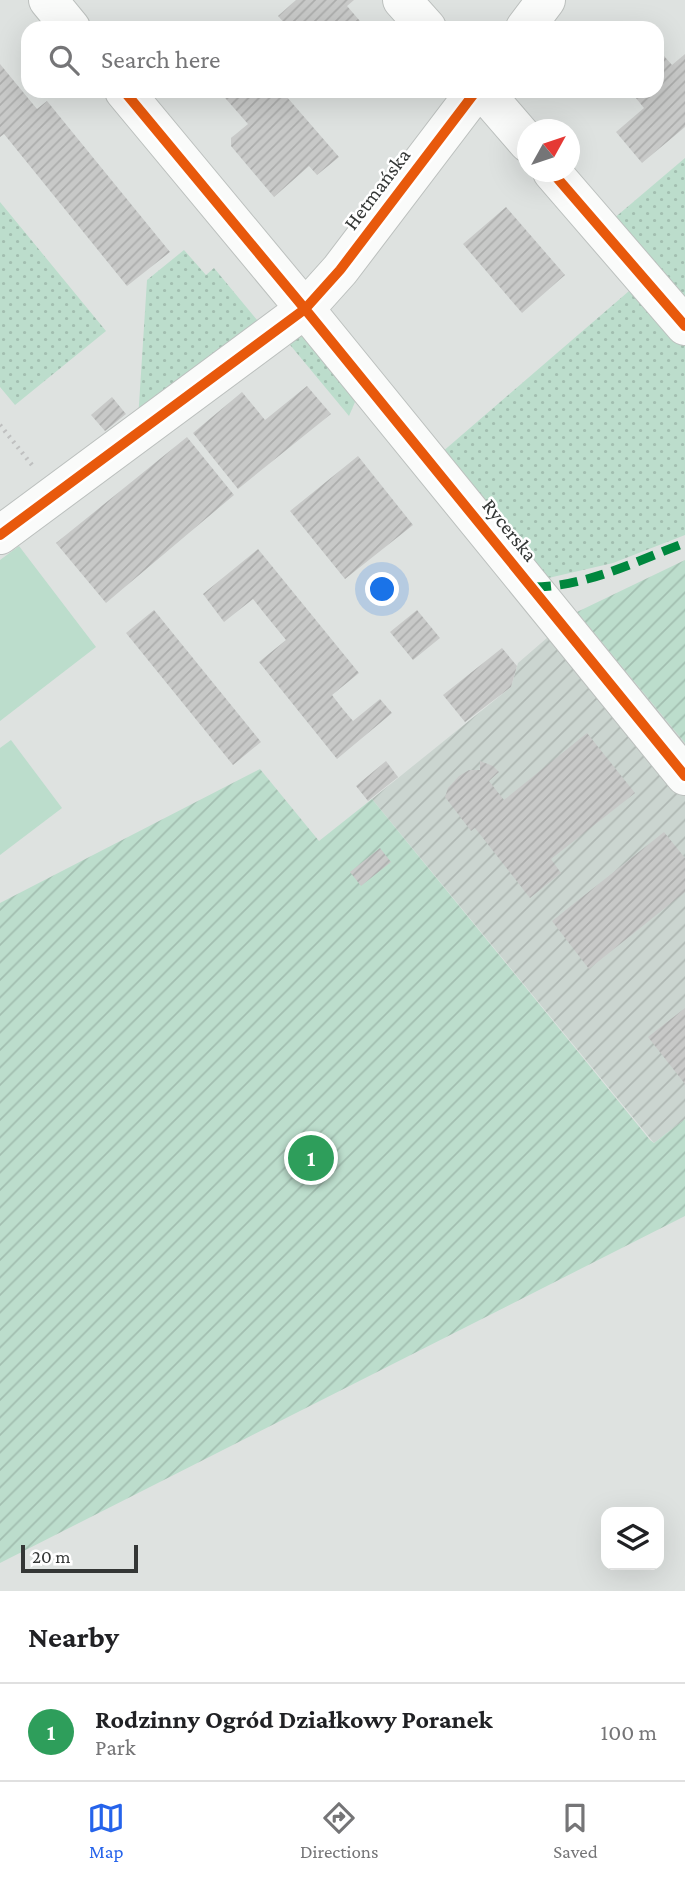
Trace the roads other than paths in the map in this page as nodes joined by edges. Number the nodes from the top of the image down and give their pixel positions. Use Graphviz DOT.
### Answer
graph roads {
  1 [pos="48,0"];
  2 [pos="402,0"];
  3 [pos="546,0"];
  4 [pos="66,21"];
  5 [pos="421,21"];
  6 [pos="530,21"];
  7 [pos="130,98"];
  8 [pos="471,98"];
  9 [pos="489,98"];
  10 [pos="517,131"];
  11 [pos="561,182"];
  12 [pos="305,309"];
  13 [pos="685,326"];
  14 [pos="0,536"];
  15 [pos="685,776"];
  1 -- 4 [label="street"];
  2 -- 5 [label="street"];
  3 -- 6 [label="street"];
  7 -- 12 [label="street, Rycerska"];
  8 -- 12 [label="street, Hetmańska"];
  9 -- 10 [label="street"];
  11 -- 13 [label="street"];
  12 -- 14 [label="street"];
  12 -- 15 [label="street, Rycerska"];
}
